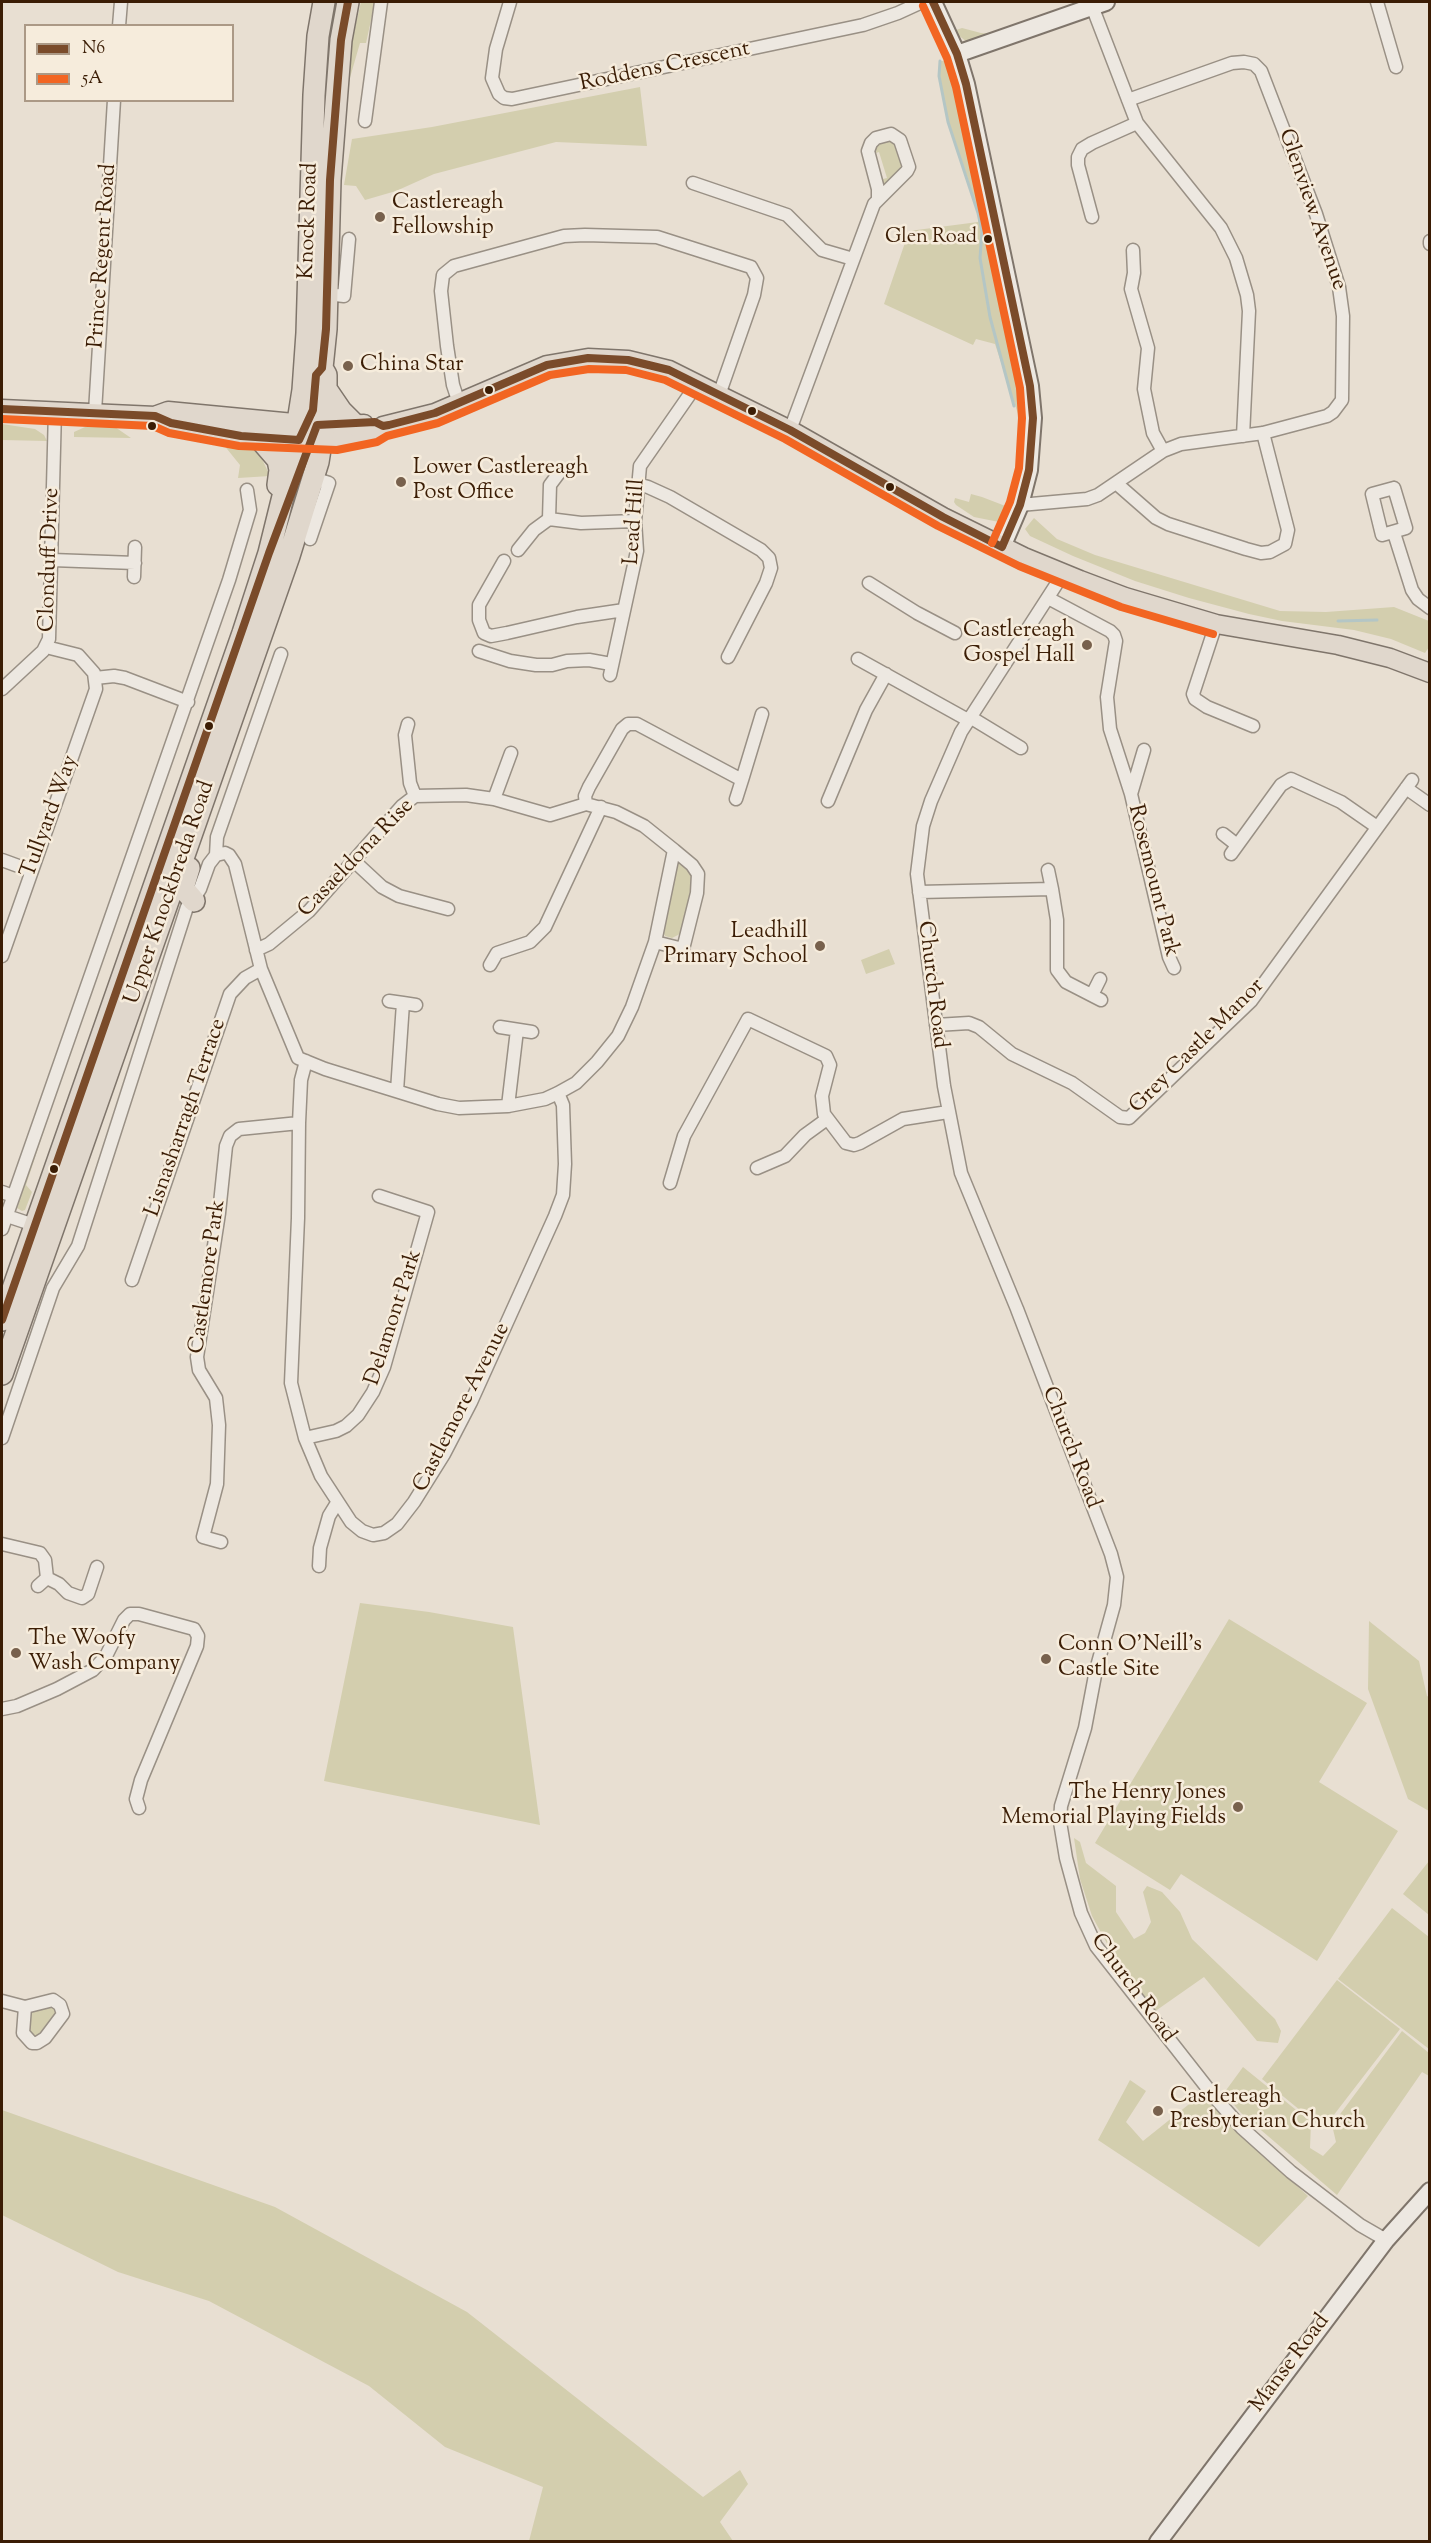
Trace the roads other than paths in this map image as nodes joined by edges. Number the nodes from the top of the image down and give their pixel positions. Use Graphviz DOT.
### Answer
graph roads {
  1 [pos="121,2"];
  2 [pos="324,2"];
  3 [pos="348,2"];
  4 [pos="381,2"];
  5 [pos="510,2"];
  6 [pos="922,2"];
  7 [pos="933,2"];
  8 [pos="1377,2"];
  9 [pos="1099,4"];
  10 [pos="119,24"];
  11 [pos="957,54"];
  12 [pos="1396,67"];
  13 [pos="1128,100"];
  14 [pos="114,102"];
  15 [pos="335,108"];
  16 [pos="365,121"];
  17 [pos="1137,123"];
  18 [pos="313,140"];
  19 [pos="693,183"];
  20 [pos="878,199"];
  21 [pos="1092,218"];
  22 [pos="349,239"];
  23 [pos="1133,250"];
  24 [pos="853,259"];
  25 [pos="326,294"];
  26 [pos="324,378"];
  27 [pos="697,384"];
  28 [pos="719,395"];
  29 [pos="459,403"];
  30 [pos="2,409"];
  31 [pos="55,410"];
  32 [pos="95,412"];
  33 [pos="155,416"];
  34 [pos="355,424"];
  35 [pos="383,426"];
  36 [pos="790,430"];
  37 [pos="1263,433"];
  38 [pos="308,435"];
  39 [pos="1243,436"];
  40 [pos="259,438"];
  41 [pos="1163,451"];
  42 [pos="559,473"];
  43 [pos="313,478"];
  44 [pos="1116,483"];
  45 [pos="637,484"];
  46 [pos="247,490"];
  47 [pos="1020,505"];
  48 [pos="549,519"];
  49 [pos="635,521"];
  50 [pos="1394,533"];
  51 [pos="310,538"];
  52 [pos="135,547"];
  53 [pos="1002,547"];
  54 [pos="518,550"];
  55 [pos="52,560"];
  56 [pos="504,561"];
  57 [pos="135,562"];
  58 [pos="1063,574"];
  59 [pos="134,577"];
  60 [pos="869,583"];
  61 [pos="1048,598"];
  62 [pos="1430,608"];
  63 [pos="624,610"];
  64 [pos="1216,624"];
  65 [pos="955,633"];
  66 [pos="46,647"];
  67 [pos="479,651"];
  68 [pos="281,654"];
  69 [pos="728,657"];
  70 [pos="858,659"];
  71 [pos="1430,673"];
  72 [pos="886,675"];
  73 [pos="96,678"];
  74 [pos="2,690"];
  75 [pos="188,702"];
  76 [pos="762,714"];
  77 [pos="223,716"];
  78 [pos="969,718"];
  79 [pos="408,724"];
  80 [pos="1253,726"];
  81 [pos="1021,748"];
  82 [pos="1144,750"];
  83 [pos="511,753"];
  84 [pos="742,780"];
  85 [pos="1131,794"];
  86 [pos="415,796"];
  87 [pos="494,799"];
  88 [pos="736,799"];
  89 [pos="828,801"];
  90 [pos="586,804"];
  91 [pos="1430,805"];
  92 [pos="601,807"];
  93 [pos="1377,827"];
  94 [pos="1223,834"];
  95 [pos="674,850"];
  96 [pos="216,855"];
  97 [pos="2,860"];
  98 [pos="354,861"];
  99 [pos="1048,870"];
  100 [pos="32,871"];
  101 [pos="1052,889"];
  102 [pos="919,892"];
  103 [pos="174,902"];
  104 [pos="448,909"];
  105 [pos="655,942"];
  106 [pos="256,950"];
  107 [pos="2,956"];
  108 [pos="490,965"];
  109 [pos="1174,968"];
  110 [pos="261,969"];
  111 [pos="1100,979"];
  112 [pos="389,1001"];
  113 [pos="403,1003"];
  114 [pos="416,1005"];
  115 [pos="936,1025"];
  116 [pos="500,1027"];
  117 [pos="517,1030"];
  118 [pos="532,1032"];
  119 [pos="306,1061"];
  120 [pos="397,1092"];
  121 [pos="558,1093"];
  122 [pos="508,1106"];
  123 [pos="948,1112"];
  124 [pos="827,1119"];
  125 [pos="299,1123"];
  126 [pos="757,1168"];
  127 [pos="670,1183"];
  128 [pos="7,1194"];
  129 [pos="379,1196"];
  130 [pos="29,1223"];
  131 [pos="2,1229"];
  132 [pos="132,1281"];
  133 [pos="2,1292"];
  134 [pos="2,1320"];
  135 [pos="2,1374"];
  136 [pos="2,1438"];
  137 [pos="305,1438"];
  138 [pos="337,1503"];
  139 [pos="221,1542"];
  140 [pos="2,1544"];
  141 [pos="319,1566"];
  142 [pos="97,1567"];
  143 [pos="2,1709"];
  144 [pos="139,1808"];
  145 [pos="2,2001"];
  146 [pos="25,2007"];
  147 [pos="1430,2191"];
  148 [pos="1386,2240"];
  149 [pos="1158,2541"];
  1 -- 10 [label="street"];
  2 -- 18 [label="highway, Knock Road"];
  3 -- 15 [label="highway, Knock Road"];
  4 -- 16 [label="street"];
  5 -- 6 [label="street, Roddens Crescent"];
  7 -- 11 [label="street"];
  8 -- 12 [label="street"];
  9 -- 11 [label="street"];
  9 -- 13 [label="street"];
  11 -- 47 [label="street"];
  13 -- 17 [label="street"];
  13 -- 37 [label="street, Glenview Avenue"];
  14 -- 32 [label="street, Prince Regent Road"];
  15 -- 18 [label="highway"];
  15 -- 25 [label="highway, Knock Road"];
  17 -- 21 [label="street"];
  17 -- 39 [label="street"];
  18 -- 38 [label="highway, Knock Road"];
  19 -- 24 [label="street"];
  20 -- 20 [label="street"];
  20 -- 24 [label="street"];
  22 -- 25 [label="street, Knock Road"];
  23 -- 41 [label="street"];
  24 -- 36 [label="street"];
  25 -- 26 [label="highway, Knock Road"];
  26 -- 34 [label="highway"];
  26 -- 38 [label="highway, Knock Road"];
  27 -- 28 [label="main road"];
  27 -- 29 [label="main road"];
  27 -- 45 [label="street, Lead Hill"];
  28 -- 29 [label="street"];
  28 -- 36 [label="main road"];
  29 -- 35 [label="main road"];
  30 -- 31 [label="main road"];
  31 -- 32 [label="main road"];
  31 -- 55 [label="street, Clonduff Drive"];
  32 -- 33 [label="main road"];
  33 -- 38 [label="main road"];
  33 -- 40 [label="main road"];
  34 -- 35 [label="main road"];
  34 -- 38 [label="main road"];
  35 -- 38 [label="main road"];
  36 -- 53 [label="main road"];
  37 -- 39 [label="street, Glenview Avenue"];
  37 -- 44 [label="street"];
  38 -- 40 [label="main road"];
  38 -- 43 [label="highway, Upper Knockbreda Road"];
  38 -- 77 [label="highway, Upper Knockbreda Road"];
  39 -- 41 [label="street, Glenview Avenue"];
  40 -- 77 [label="highway"];
  41 -- 44 [label="street, Glenview Avenue"];
  42 -- 48 [label="street"];
  43 -- 51 [label="street"];
  43 -- 77 [label="highway, Upper Knockbreda Road"];
  44 -- 47 [label="street, Glenview Avenue"];
  45 -- 49 [label="street, Lead Hill"];
  45 -- 69 [label="street"];
  46 -- 75 [label="street"];
  47 -- 53 [label="street"];
  48 -- 49 [label="street"];
  48 -- 54 [label="street"];
  49 -- 63 [label="street, Lead Hill"];
  50 -- 62 [label="street"];
  52 -- 57 [label="street"];
  53 -- 58 [label="main road"];
  55 -- 57 [label="street"];
  55 -- 66 [label="street, Clonduff Drive"];
  56 -- 63 [label="street"];
  57 -- 59 [label="street"];
  58 -- 61 [label="street, Church Road"];
  58 -- 64 [label="main road"];
  60 -- 65 [label="street"];
  61 -- 78 [label="street, Church Road"];
  61 -- 85 [label="street, Rosemount Park"];
  63 -- 67 [label="street, Lead Hill"];
  64 -- 71 [label="main road"];
  64 -- 80 [label="street"];
  66 -- 73 [label="street"];
  66 -- 74 [label="street, Clonduff Drive"];
  68 -- 96 [label="street, Upper Knockbreda Road"];
  70 -- 72 [label="street"];
  72 -- 78 [label="street"];
  72 -- 89 [label="street"];
  73 -- 75 [label="street"];
  73 -- 100 [label="street, Tullyard Way"];
  75 -- 128 [label="street"];
  76 -- 84 [label="street"];
  77 -- 103 [label="highway, Upper Knockbreda Road"];
  78 -- 81 [label="street"];
  78 -- 102 [label="street, Church Road"];
  79 -- 86 [label="street"];
  82 -- 85 [label="street, Rosemount Park"];
  83 -- 87 [label="street"];
  84 -- 88 [label="street"];
  84 -- 90 [label="street"];
  85 -- 109 [label="street, Rosemount Park"];
  86 -- 87 [label="street, Casaeldona Rise"];
  86 -- 98 [label="street, Casaeldona Rise"];
  87 -- 90 [label="street, Casaeldona Rise"];
  90 -- 92 [label="street"];
  91 -- 93 [label="street, Grey Castle Manor"];
  92 -- 95 [label="street"];
  92 -- 108 [label="street"];
  93 -- 94 [label="street"];
  93 -- 115 [label="street, Grey Castle Manor"];
  95 -- 105 [label="street"];
  95 -- 105 [label="street"];
  96 -- 103 [label="street, Upper Knockbreda Road"];
  96 -- 106 [label="street"];
  97 -- 100 [label="street"];
  98 -- 104 [label="street"];
  98 -- 106 [label="street, Casaeldona Rise"];
  99 -- 101 [label="street"];
  100 -- 107 [label="street, Tullyard Way"];
  101 -- 102 [label="street"];
  101 -- 111 [label="street"];
  102 -- 115 [label="street, Church Road"];
  103 -- 130 [label="highway, Upper Knockbreda Road"];
  103 -- 136 [label="street, Upper Knockbreda Road"];
  105 -- 121 [label="street"];
  106 -- 110 [label="street"];
  110 -- 119 [label="street"];
  110 -- 132 [label="street, Lisnasharragh Terrace"];
  112 -- 113 [label="street"];
  113 -- 114 [label="street"];
  113 -- 120 [label="street"];
  115 -- 123 [label="street, Church Road"];
  116 -- 117 [label="street"];
  117 -- 118 [label="street"];
  117 -- 122 [label="street"];
  119 -- 120 [label="street"];
  119 -- 125 [label="street, Castlemore Avenue"];
  120 -- 122 [label="street"];
  121 -- 122 [label="street"];
  121 -- 138 [label="street, Castlemore Avenue"];
  123 -- 124 [label="street"];
  123 -- 148 [label="street, Church Road"];
  124 -- 126 [label="street"];
  124 -- 127 [label="street"];
  125 -- 137 [label="street, Castlemore Avenue"];
  125 -- 139 [label="street, Castlemore Park"];
  128 -- 130 [label="street"];
  129 -- 137 [label="street, Delamont Park"];
  130 -- 131 [label="street"];
  130 -- 133 [label="highway"];
  130 -- 134 [label="highway, Upper Knockbreda Road"];
  130 -- 135 [label="highway, Upper Knockbreda Road"];
  137 -- 138 [label="street, Castlemore Avenue"];
  138 -- 141 [label="street"];
  140 -- 142 [label="street"];
  143 -- 144 [label="street"];
  145 -- 146 [label="street"];
  147 -- 148 [label="street, Manse Road"];
  148 -- 149 [label="street, Manse Road"];
}
